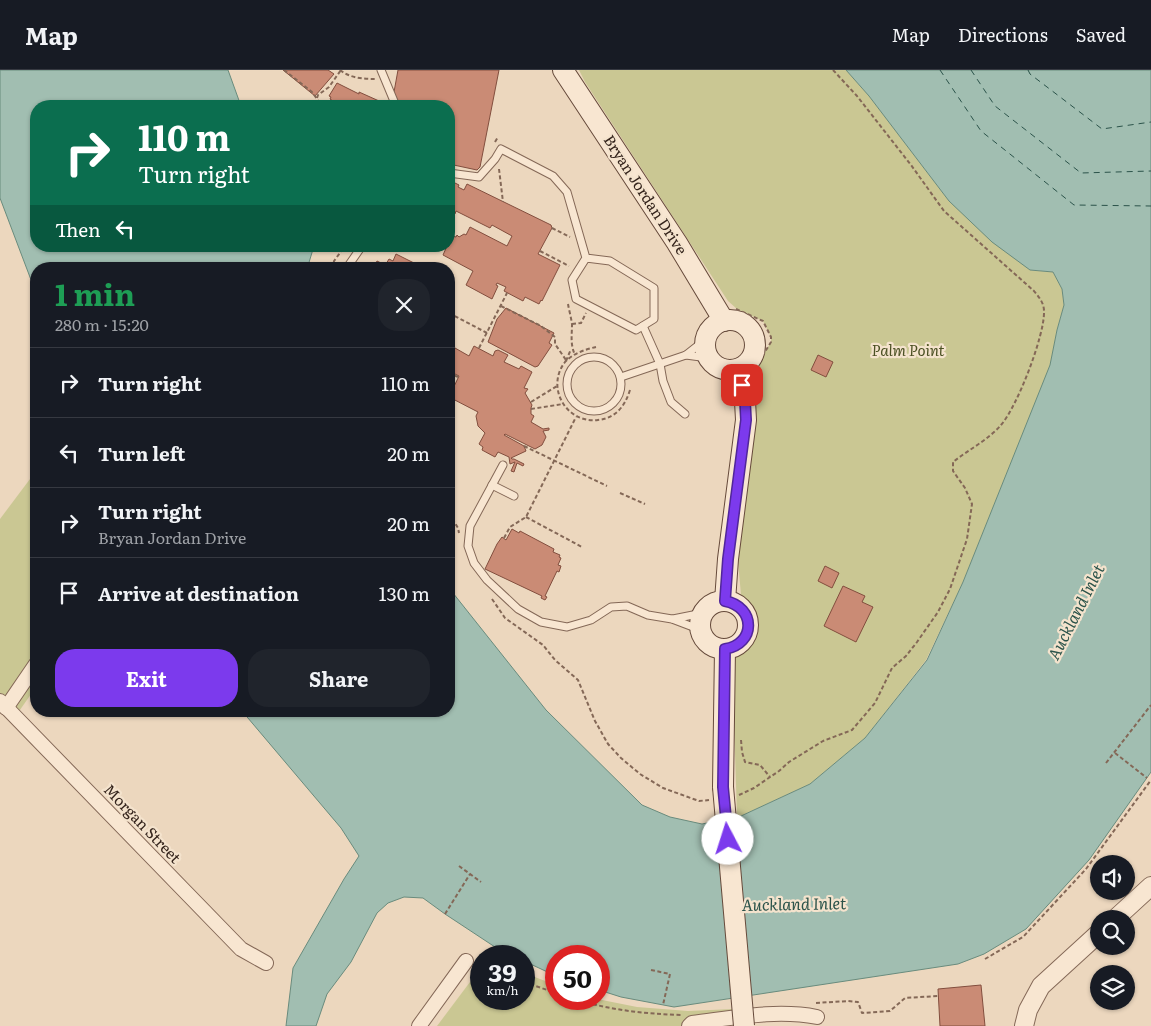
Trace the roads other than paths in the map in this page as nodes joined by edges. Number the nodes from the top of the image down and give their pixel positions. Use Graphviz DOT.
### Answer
graph roads {
  1 [pos="380,70"];
  2 [pos="563,70"];
  3 [pos="394,100"];
  4 [pos="455,174"];
  5 [pos="586,258"];
  6 [pos="728,313"];
  7 [pos="643,326"];
  8 [pos="707,349"];
  9 [pos="686,355"];
  10 [pos="660,364"];
  11 [pos="747,372"];
  12 [pos="621,377"];
  13 [pos="685,414"];
  14 [pos="503,464"];
  15 [pos="492,485"];
  16 [pos="514,496"];
  17 [pos="733,598"];
  18 [pos="672,619"];
  19 [pos="702,622"];
  20 [pos="732,652"];
  21 [pos="30,671"];
  22 [pos="3,704"];
  23 [pos="1151,886"];
  24 [pos="1125,910"];
  25 [pos="1090,941"];
  26 [pos="466,961"];
  27 [pos="266,964"];
  28 [pos="817,1017"];
  29 [pos="1026,1018"];
  30 [pos="419,1026"];
  31 [pos="689,1026"];
  32 [pos="744,1026"];
  1 -- 3 [label="lane"];
  2 -- 6 [label="main road, Bryan Jordan Drive"];
  4 -- 5 [label="lane"];
  5 -- 7 [label="lane"];
  5 -- 7 [label="lane"];
  6 -- 8 [label="main road"];
  6 -- 11 [label="main road"];
  7 -- 10 [label="lane"];
  8 -- 9 [label="lane"];
  8 -- 9 [label="lane"];
  8 -- 11 [label="main road"];
  9 -- 10 [label="lane"];
  10 -- 12 [label="lane"];
  10 -- 13 [label="lane"];
  11 -- 17 [label="main road"];
  12 -- 12 [label="lane"];
  14 -- 15 [label="lane"];
  15 -- 16 [label="lane"];
  15 -- 18 [label="lane"];
  17 -- 19 [label="main road"];
  17 -- 20 [label="main road"];
  18 -- 19 [label="lane"];
  18 -- 19 [label="lane"];
  19 -- 20 [label="main road"];
  20 -- 32 [label="main road, bridge"];
  21 -- 22 [label="street"];
  22 -- 27 [label="street, Morgan Street"];
  23 -- 24 [label="street"];
  25 -- 29 [label="street"];
  26 -- 30 [label="street"];
  28 -- 31 [label="street"];
}
